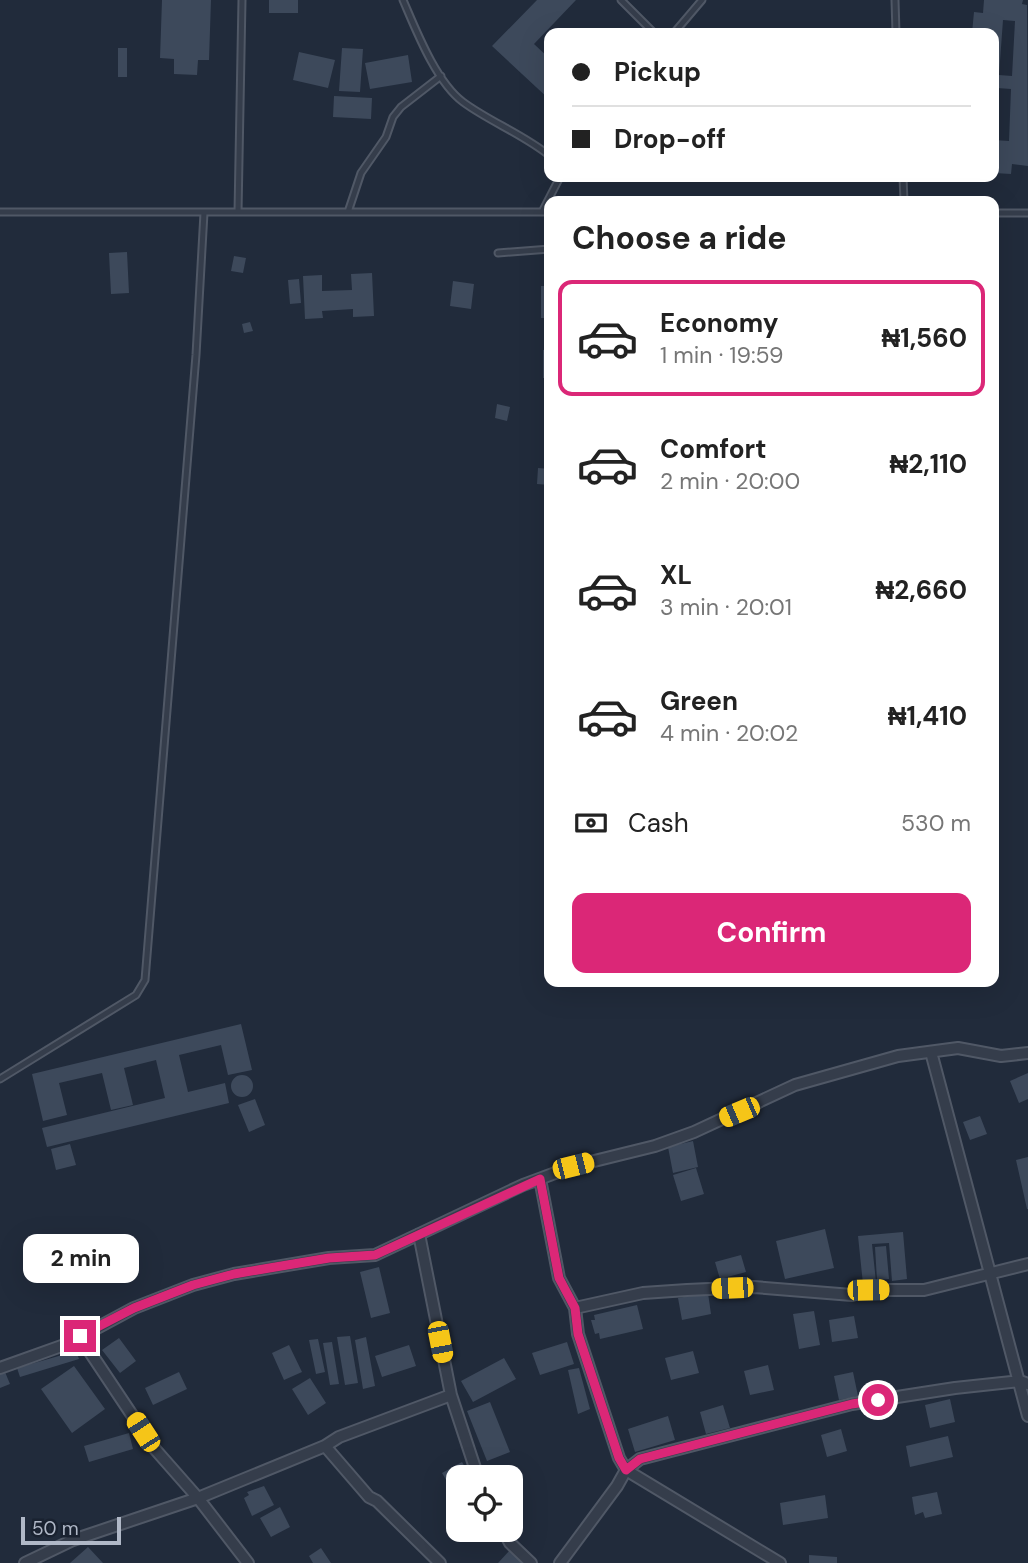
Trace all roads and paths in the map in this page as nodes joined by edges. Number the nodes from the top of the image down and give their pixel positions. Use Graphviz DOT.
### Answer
graph roads {
  1 [pos="242,0"];
  2 [pos="402,0"];
  3 [pos="621,0"];
  4 [pos="702,0"];
  5 [pos="895,0"];
  6 [pos="649,28"];
  7 [pos="678,28"];
  8 [pos="896,28"];
  9 [pos="441,76"];
  10 [pos="544,151"];
  11 [pos="0,212"];
  12 [pos="239,212"];
  13 [pos="348,212"];
  14 [pos="544,212"];
  15 [pos="204,213"];
  16 [pos="999,213"];
  17 [pos="1028,213"];
  18 [pos="544,249"];
  19 [pos="498,253"];
  20 [pos="931,1052"];
  21 [pos="1028,1052"];
  22 [pos="0,1079"];
  23 [pos="540,1179"];
  24 [pos="419,1234"];
  25 [pos="1028,1264"];
  26 [pos="989,1274"];
  27 [pos="575,1308"];
  28 [pos="80,1336"];
  29 [pos="0,1368"];
  30 [pos="1024,1382"];
  31 [pos="451,1395"];
  32 [pos="1028,1416"];
  33 [pos="325,1446"];
  34 [pos="474,1465"];
  35 [pos="626,1470"];
  36 [pos="198,1498"];
  37 [pos="509,1542"];
  38 [pos="25,1563"];
  39 [pos="248,1563"];
  40 [pos="440,1563"];
  41 [pos="531,1563"];
  42 [pos="559,1563"];
  43 [pos="780,1563"];
  1 -- 12 [label="lane"];
  2 -- 9 [label="lane"];
  3 -- 6 [label="lane"];
  4 -- 7 [label="lane"];
  5 -- 8 [label="lane"];
  9 -- 10 [label="lane"];
  9 -- 13 [label="lane"];
  11 -- 15 [label="lane"];
  12 -- 13 [label="lane"];
  12 -- 15 [label="lane"];
  13 -- 14 [label="lane"];
  15 -- 22 [label="lane"];
  16 -- 17 [label="lane"];
  18 -- 19 [label="lane"];
  20 -- 21 [label="street"];
  20 -- 23 [label="street"];
  20 -- 26 [label="street"];
  23 -- 24 [label="street"];
  23 -- 27 [label="street"];
  24 -- 28 [label="street"];
  24 -- 31 [label="street"];
  25 -- 26 [label="street"];
  26 -- 27 [label="street"];
  26 -- 30 [label="street"];
  27 -- 35 [label="street"];
  28 -- 29 [label="street"];
  28 -- 36 [label="street"];
  30 -- 32 [label="street"];
  30 -- 35 [label="street"];
  31 -- 33 [label="street"];
  31 -- 34 [label="street"];
  33 -- 36 [label="street"];
  33 -- 40 [label="street"];
  35 -- 42 [label="street"];
  35 -- 43 [label="street"];
  36 -- 38 [label="street"];
  36 -- 39 [label="street"];
  37 -- 41 [label="street"];
}
